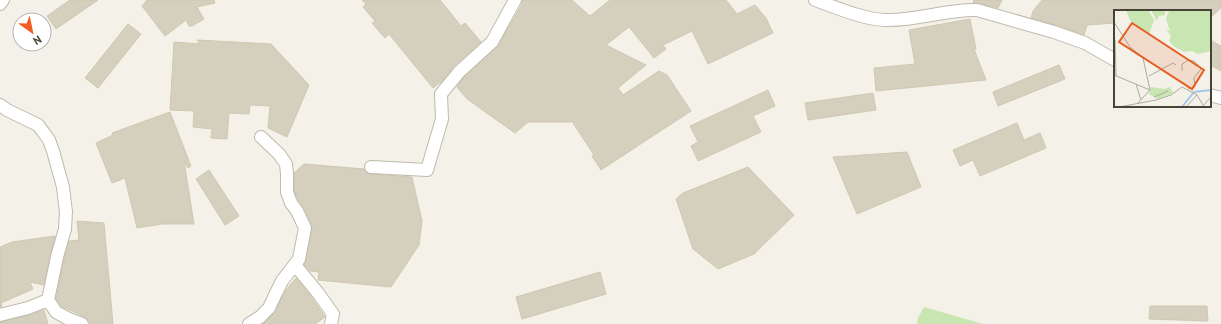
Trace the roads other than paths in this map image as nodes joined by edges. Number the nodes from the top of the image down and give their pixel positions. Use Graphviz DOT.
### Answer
graph roads {
  1 [pos="3,0"];
  2 [pos="515,0"];
  3 [pos="815,0"];
  4 [pos="0,4"];
  5 [pos="1114,59"];
  6 [pos="1211,95"];
  7 [pos="1221,98"];
  8 [pos="0,105"];
  9 [pos="261,137"];
  10 [pos="371,167"];
  11 [pos="294,264"];
  12 [pos="48,300"];
  13 [pos="0,315"];
  14 [pos="82,324"];
  15 [pos="249,324"];
  16 [pos="331,324"];
  1 -- 4 [label="street"];
  2 -- 10 [label="street"];
  3 -- 5 [label="street"];
  6 -- 7 [label="street"];
  8 -- 12 [label="street"];
  9 -- 11 [label="street"];
  11 -- 15 [label="street"];
  11 -- 16 [label="street"];
  12 -- 13 [label="street"];
  12 -- 14 [label="street"];
}
